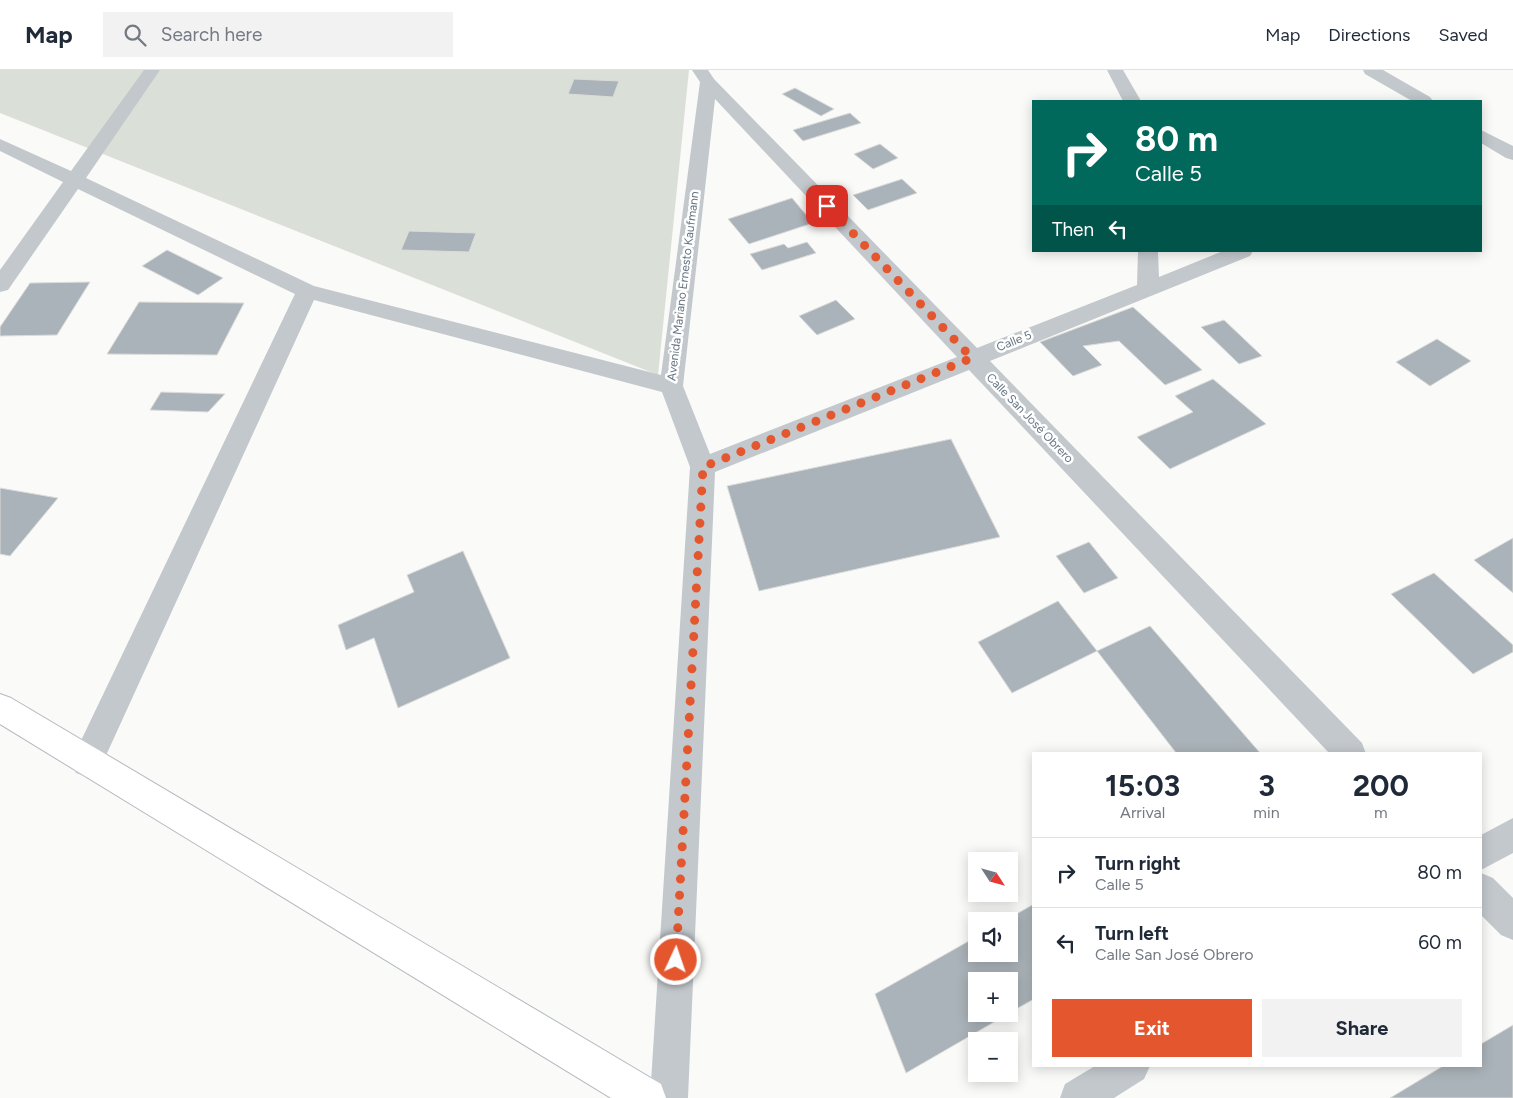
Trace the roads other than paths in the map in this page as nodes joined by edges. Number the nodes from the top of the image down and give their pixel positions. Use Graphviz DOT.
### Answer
graph roads {
  1 [pos="152,70"];
  2 [pos="1115,70"];
  3 [pos="1371,70"];
  4 [pos="704,76"];
  5 [pos="1131,100"];
  6 [pos="1422,100"];
  7 [pos="1482,136"];
  8 [pos="0,144"];
  9 [pos="1511,151"];
  10 [pos="1482,160"];
  11 [pos="75,179"];
  12 [pos="1148,252"];
  13 [pos="1240,252"];
  14 [pos="0,285"];
  15 [pos="1148,288"];
  16 [pos="307,291"];
  17 [pos="972,358"];
  18 [pos="671,386"];
  19 [pos="703,467"];
  20 [pos="0,708"];
  21 [pos="1349,752"];
  22 [pos="87,762"];
  23 [pos="1513,834"];
  24 [pos="1482,853"];
  25 [pos="1482,891"];
  26 [pos="1513,923"];
  27 [pos="1129,1067"];
  28 [pos="647,1098"];
  29 [pos="669,1098"];
  30 [pos="1079,1098"];
  1 -- 11 [label="street"];
  2 -- 5 [label="street"];
  3 -- 6 [label="street"];
  4 -- 17 [label="street, Calle San José Obrero"];
  4 -- 18 [label="street, Avenida Mariano Ernesto Kaufmann"];
  7 -- 9 [label="street"];
  8 -- 11 [label="street"];
  9 -- 10 [label="street"];
  11 -- 14 [label="street"];
  11 -- 16 [label="street"];
  12 -- 15 [label="street"];
  13 -- 15 [label="street, Calle 5"];
  15 -- 17 [label="street, Calle 5"];
  16 -- 18 [label="street"];
  16 -- 22 [label="street"];
  17 -- 19 [label="street, Calle 5"];
  17 -- 21 [label="street, Calle San José Obrero"];
  18 -- 19 [label="street, Avenida Mariano Ernesto Kaufmann"];
  19 -- 29 [label="street, Avenida Mariano Ernesto Kaufmann"];
  20 -- 22 [label="main road"];
  22 -- 28 [label="main road"];
  23 -- 24 [label="street"];
  25 -- 26 [label="street"];
  27 -- 30 [label="street"];
}
